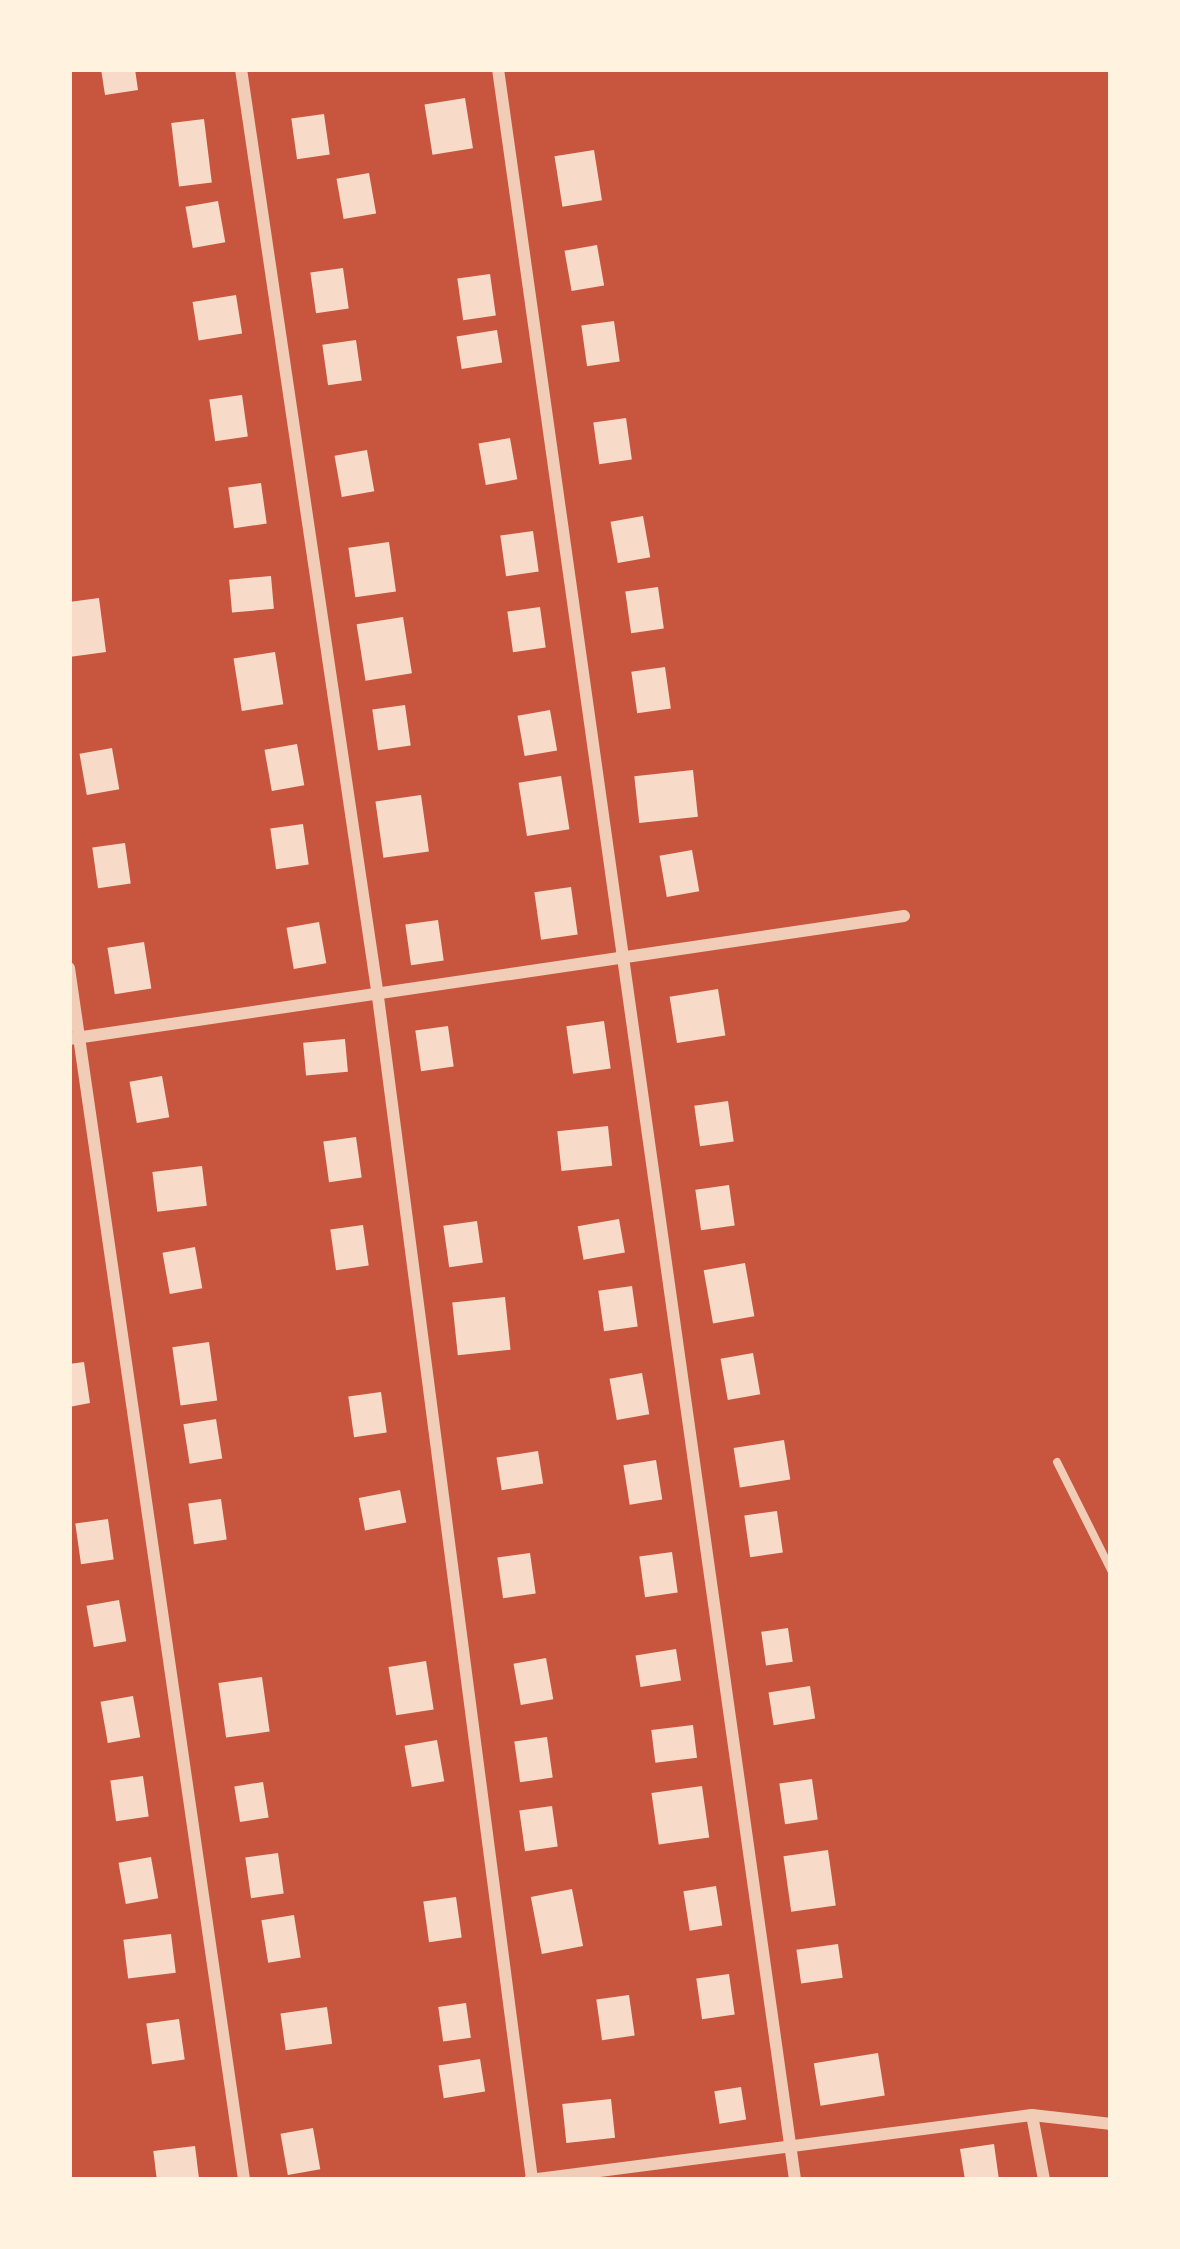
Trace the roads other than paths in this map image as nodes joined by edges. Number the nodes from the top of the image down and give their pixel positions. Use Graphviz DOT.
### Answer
graph roads {
  1 [pos="241,69"];
  2 [pos="498,69"];
  3 [pos="904,916"];
  4 [pos="623,956"];
  5 [pos="69,968"];
  6 [pos="378,997"];
  7 [pos="74,1038"];
  8 [pos="1058,1462"];
  9 [pos="1111,1570"];
  10 [pos="1032,2115"];
  11 [pos="1111,2124"];
  12 [pos="790,2142"];
  13 [pos="244,2180"];
  14 [pos="532,2180"];
  15 [pos="795,2180"];
  16 [pos="1044,2180"];
  1 -- 6 [label="street"];
  2 -- 4 [label="street"];
  3 -- 4 [label="street"];
  4 -- 6 [label="street"];
  4 -- 12 [label="street"];
  5 -- 7 [label="street"];
  6 -- 7 [label="street"];
  6 -- 14 [label="street"];
  7 -- 13 [label="street"];
  8 -- 9 [label="lane"];
  10 -- 11 [label="street"];
  10 -- 12 [label="street"];
  10 -- 16 [label="street"];
  12 -- 14 [label="street"];
  12 -- 15 [label="street"];
}
